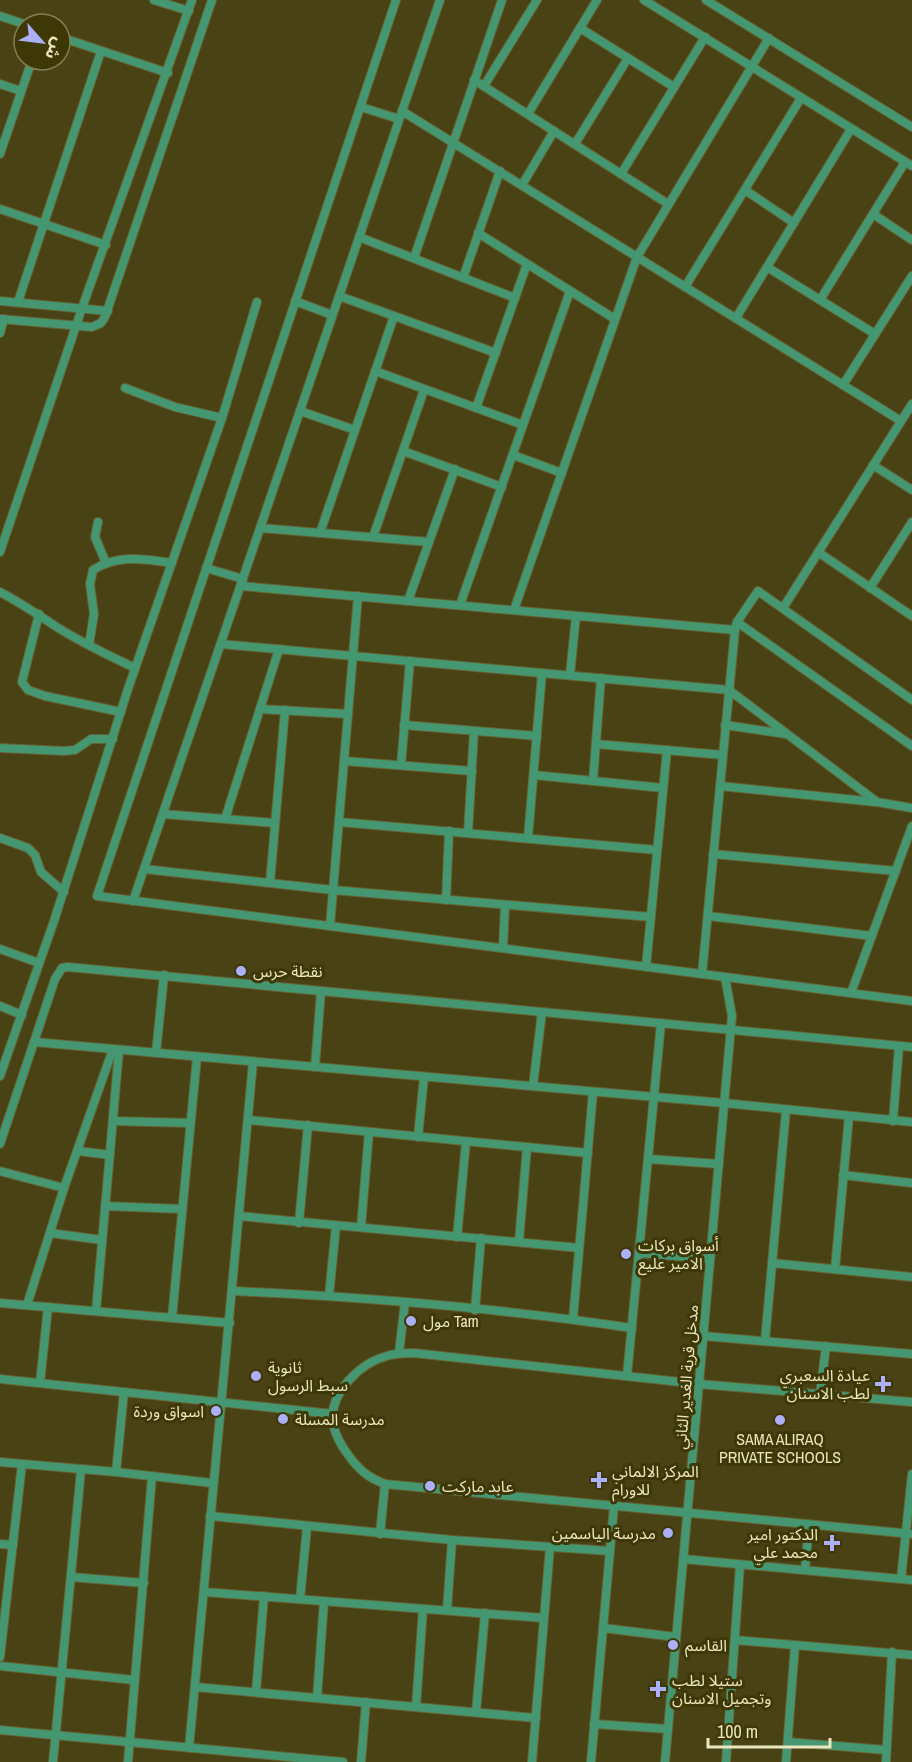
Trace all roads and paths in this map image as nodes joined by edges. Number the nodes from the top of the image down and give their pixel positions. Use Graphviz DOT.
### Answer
graph roads {
  1 [pos="154,0"];
  2 [pos="192,0"];
  3 [pos="212,0"];
  4 [pos="396,0"];
  5 [pos="440,0"];
  6 [pos="502,0"];
  7 [pos="537,0"];
  8 [pos="597,0"];
  9 [pos="644,0"];
  10 [pos="706,0"];
  11 [pos="189,11"];
  12 [pos="580,28"];
  13 [pos="705,37"];
  14 [pos="768,38"];
  15 [pos="72,41"];
  16 [pos="101,51"];
  17 [pos="628,58"];
  18 [pos="751,66"];
  19 [pos="28,72"];
  20 [pos="168,73"];
  21 [pos="474,80"];
  22 [pos="0,84"];
  23 [pos="484,86"];
  24 [pos="674,87"];
  25 [pos="21,92"];
  26 [pos="801,98"];
  27 [pos="360,106"];
  28 [pos="528,114"];
  29 [pos="400,115"];
  30 [pos="912,127"];
  31 [pos="852,129"];
  32 [pos="554,131"];
  33 [pos="453,142"];
  34 [pos="575,144"];
  35 [pos="0,154"];
  36 [pos="908,164"];
  37 [pos="500,171"];
  38 [pos="621,174"];
  39 [pos="522,185"];
  40 [pos="745,190"];
  41 [pos="668,204"];
  42 [pos="0,208"];
  43 [pos="873,214"];
  44 [pos="44,223"];
  45 [pos="794,223"];
  46 [pos="478,233"];
  47 [pos="359,237"];
  48 [pos="912,240"];
  49 [pos="106,244"];
  50 [pos="636,257"];
  51 [pos="414,258"];
  52 [pos="527,264"];
  53 [pos="767,267"];
  54 [pos="912,276"];
  55 [pos="463,278"];
  56 [pos="685,287"];
  57 [pos="570,291"];
  58 [pos="339,296"];
  59 [pos="515,298"];
  60 [pos="0,300"];
  61 [pos="820,300"];
  62 [pos="296,301"];
  63 [pos="18,302"];
  64 [pos="257,302"];
  65 [pos="82,308"];
  66 [pos="108,311"];
  67 [pos="332,315"];
  68 [pos="394,316"];
  69 [pos="736,318"];
  70 [pos="2,319"];
  71 [pos="615,319"];
  72 [pos="76,326"];
  73 [pos="0,333"];
  74 [pos="875,334"];
  75 [pos="496,353"];
  76 [pos="375,371"];
  77 [pos="843,385"];
  78 [pos="125,388"];
  79 [pos="424,390"];
  80 [pos="912,404"];
  81 [pos="476,408"];
  82 [pos="300,411"];
  83 [pos="222,418"];
  84 [pos="901,421"];
  85 [pos="523,425"];
  86 [pos="355,430"];
  87 [pos="403,451"];
  88 [pos="513,455"];
  89 [pos="873,465"];
  90 [pos="454,469"];
  91 [pos="562,473"];
  92 [pos="502,487"];
  93 [pos="912,490"];
  94 [pos="98,522"];
  95 [pos="912,522"];
  96 [pos="260,528"];
  97 [pos="320,533"];
  98 [pos="373,537"];
  99 [pos="429,542"];
  100 [pos="0,552"];
  101 [pos="818,552"];
  102 [pos="106,563"];
  103 [pos="172,563"];
  104 [pos="206,568"];
  105 [pos="242,582"];
  106 [pos="870,588"];
  107 [pos="0,592"];
  108 [pos="358,596"];
  109 [pos="408,601"];
  110 [pos="460,605"];
  111 [pos="783,608"];
  112 [pos="514,610"];
  113 [pos="39,614"];
  114 [pos="576,616"];
  115 [pos="912,616"];
  116 [pos="736,626"];
  117 [pos="221,644"];
  118 [pos="89,645"];
  119 [pos="279,649"];
  120 [pos="353,656"];
  121 [pos="410,661"];
  122 [pos="135,668"];
  123 [pos="542,673"];
  124 [pos="570,675"];
  125 [pos="601,678"];
  126 [pos="729,690"];
  127 [pos="912,700"];
  128 [pos="260,709"];
  129 [pos="285,710"];
  130 [pos="121,712"];
  131 [pos="348,714"];
  132 [pos="404,725"];
  133 [pos="725,725"];
  134 [pos="474,731"];
  135 [pos="789,735"];
  136 [pos="537,736"];
  137 [pos="113,740"];
  138 [pos="596,744"];
  139 [pos="912,746"];
  140 [pos="0,748"];
  141 [pos="667,750"];
  142 [pos="723,755"];
  143 [pos="344,761"];
  144 [pos="401,765"];
  145 [pos="472,771"];
  146 [pos="534,775"];
  147 [pos="593,781"];
  148 [pos="720,786"];
  149 [pos="663,788"];
  150 [pos="877,802"];
  151 [pos="912,808"];
  152 [pos="163,814"];
  153 [pos="225,819"];
  154 [pos="339,822"];
  155 [pos="275,823"];
  156 [pos="912,826"];
  157 [pos="449,831"];
  158 [pos="468,833"];
  159 [pos="0,838"];
  160 [pos="528,838"];
  161 [pos="657,850"];
  162 [pos="713,854"];
  163 [pos="144,869"];
  164 [pos="896,871"];
  165 [pos="270,883"];
  166 [pos="333,890"];
  167 [pos="64,892"];
  168 [pos="446,900"];
  169 [pos="133,901"];
  170 [pos="505,905"];
  171 [pos="708,916"];
  172 [pos="651,917"];
  173 [pos="330,926"];
  174 [pos="872,936"];
  175 [pos="503,948"];
  176 [pos="0,949"];
  177 [pos="39,963"];
  178 [pos="646,967"];
  179 [pos="702,974"];
  180 [pos="164,975"];
  181 [pos="725,977"];
  182 [pos="321,991"];
  183 [pos="851,993"];
  184 [pos="912,1001"];
  185 [pos="0,1006"];
  186 [pos="542,1012"];
  187 [pos="22,1015"];
  188 [pos="660,1023"];
  189 [pos="731,1030"];
  190 [pos="34,1042"];
  191 [pos="899,1046"];
  192 [pos="912,1047"];
  193 [pos="116,1050"];
  194 [pos="156,1053"];
  195 [pos="197,1057"];
  196 [pos="253,1062"];
  197 [pos="315,1067"];
  198 [pos="0,1076"];
  199 [pos="424,1077"];
  200 [pos="533,1086"];
  201 [pos="593,1092"];
  202 [pos="654,1097"];
  203 [pos="724,1103"];
  204 [pos="786,1110"];
  205 [pos="849,1116"];
  206 [pos="248,1120"];
  207 [pos="113,1121"];
  208 [pos="893,1121"];
  209 [pos="912,1122"];
  210 [pos="190,1123"];
  211 [pos="308,1125"];
  212 [pos="369,1132"];
  213 [pos="418,1137"];
  214 [pos="466,1142"];
  215 [pos="0,1144"];
  216 [pos="527,1147"];
  217 [pos="78,1151"];
  218 [pos="588,1153"];
  219 [pos="110,1155"];
  220 [pos="648,1159"];
  221 [pos="719,1164"];
  222 [pos="0,1171"];
  223 [pos="843,1175"];
  224 [pos="912,1183"];
  225 [pos="64,1188"];
  226 [pos="105,1206"];
  227 [pos="182,1209"];
  228 [pos="239,1216"];
  229 [pos="299,1223"];
  230 [pos="336,1226"];
  231 [pos="361,1227"];
  232 [pos="50,1233"];
  233 [pos="457,1236"];
  234 [pos="481,1238"];
  235 [pos="102,1240"];
  236 [pos="519,1241"];
  237 [pos="579,1248"];
  238 [pos="639,1253"];
  239 [pos="710,1259"];
  240 [pos="772,1263"];
  241 [pos="835,1269"];
  242 [pos="912,1277"];
  243 [pos="232,1291"];
  244 [pos="329,1296"];
  245 [pos="405,1302"];
  246 [pos="0,1303"];
  247 [pos="27,1305"];
  248 [pos="48,1307"];
  249 [pos="475,1310"];
  250 [pos="96,1311"];
  251 [pos="172,1318"];
  252 [pos="573,1319"];
  253 [pos="230,1323"];
  254 [pos="632,1328"];
  255 [pos="703,1336"];
  256 [pos="765,1341"];
  257 [pos="826,1346"];
  258 [pos="399,1353"];
  259 [pos="912,1354"];
  260 [pos="627,1376"];
  261 [pos="0,1379"];
  262 [pos="40,1383"];
  263 [pos="699,1384"];
  264 [pos="124,1392"];
  265 [pos="820,1394"];
  266 [pos="222,1402"];
  267 [pos="912,1402"];
  268 [pos="333,1414"];
  269 [pos="0,1462"];
  270 [pos="22,1464"];
  271 [pos="81,1470"];
  272 [pos="116,1472"];
  273 [pos="912,1474"];
  274 [pos="152,1476"];
  275 [pos="212,1483"];
  276 [pos="385,1484"];
  277 [pos="614,1506"];
  278 [pos="687,1513"];
  279 [pos="210,1516"];
  280 [pos="809,1525"];
  281 [pos="307,1527"];
  282 [pos="380,1534"];
  283 [pos="909,1534"];
  284 [pos="452,1540"];
  285 [pos="0,1544"];
  286 [pos="13,1545"];
  287 [pos="550,1547"];
  288 [pos="610,1551"];
  289 [pos="683,1559"];
  290 [pos="740,1565"];
  291 [pos="804,1570"];
  292 [pos="71,1578"];
  293 [pos="901,1579"];
  294 [pos="912,1580"];
  295 [pos="144,1583"];
  296 [pos="204,1592"];
  297 [pos="264,1596"];
  298 [pos="300,1599"];
  299 [pos="324,1601"];
  300 [pos="3,1608"];
  301 [pos="423,1609"];
  302 [pos="447,1611"];
  303 [pos="485,1613"];
  304 [pos="544,1618"];
  305 [pos="603,1628"];
  306 [pos="676,1636"];
  307 [pos="735,1640"];
  308 [pos="795,1645"];
  309 [pos="892,1652"];
  310 [pos="912,1655"];
  311 [pos="0,1657"];
  312 [pos="0,1666"];
  313 [pos="62,1672"];
  314 [pos="134,1680"];
  315 [pos="195,1687"];
  316 [pos="256,1692"];
  317 [pos="317,1698"];
  318 [pos="366,1702"];
  319 [pos="416,1707"];
  320 [pos="477,1712"];
  321 [pos="536,1718"];
  322 [pos="594,1724"];
  323 [pos="0,1730"];
  324 [pos="668,1730"];
  325 [pos="56,1735"];
  326 [pos="130,1742"];
  327 [pos="788,1742"];
  328 [pos="189,1748"];
  329 [pos="886,1750"];
  330 [pos="248,1758"];
  331 [pos="53,1762"];
  332 [pos="128,1762"];
  333 [pos="343,1762"];
  334 [pos="361,1762"];
  335 [pos="532,1762"];
  336 [pos="591,1762"];
  337 [pos="665,1762"];
  338 [pos="726,1762"];
  339 [pos="786,1762"];
  340 [pos="885,1762"];
  1 -- 11 [label="street"];
  2 -- 11 [label="street"];
  3 -- 66 [label="street"];
  4 -- 27 [label="street"];
  5 -- 29 [label="street"];
  6 -- 21 [label="street"];
  7 -- 23 [label="street"];
  8 -- 12 [label="street"];
  9 -- 13 [label="street"];
  10 -- 14 [label="street"];
  11 -- 20 [label="street"];
  12 -- 17 [label="street"];
  12 -- 28 [label="street"];
  13 -- 18 [label="street"];
  13 -- 24 [label="street"];
  14 -- 18 [label="street"];
  14 -- 30 [label="street"];
  15 -- 16 [label="street"];
  16 -- 20 [label="street"];
  16 -- 44 [label="street"];
  17 -- 24 [label="street"];
  17 -- 34 [label="street"];
  18 -- 26 [label="street"];
  18 -- 41 [label="street"];
  19 -- 25 [label="street"];
  20 -- 49 [label="street"];
  21 -- 23 [label="street"];
  21 -- 33 [label="street"];
  22 -- 25 [label="street"];
  23 -- 28 [label="street"];
  24 -- 38 [label="street"];
  25 -- 35 [label="street"];
  26 -- 31 [label="street"];
  26 -- 40 [label="street"];
  27 -- 29 [label="street"];
  27 -- 62 [label="street"];
  28 -- 32 [label="street"];
  29 -- 33 [label="street"];
  29 -- 47 [label="street"];
  31 -- 36 [label="street"];
  31 -- 45 [label="street"];
  32 -- 34 [label="street"];
  32 -- 39 [label="street"];
  33 -- 37 [label="street"];
  33 -- 51 [label="street"];
  34 -- 38 [label="street"];
  36 -- 43 [label="street"];
  37 -- 39 [label="street"];
  37 -- 46 [label="street"];
  38 -- 41 [label="street"];
  39 -- 50 [label="street"];
  40 -- 45 [label="street"];
  40 -- 56 [label="street"];
  41 -- 50 [label="street"];
  42 -- 44 [label="street"];
  43 -- 48 [label="street"];
  43 -- 61 [label="street"];
  44 -- 49 [label="street"];
  44 -- 63 [label="street"];
  45 -- 53 [label="street"];
  46 -- 52 [label="street"];
  46 -- 55 [label="street"];
  47 -- 51 [label="street"];
  47 -- 58 [label="street"];
  49 -- 65 [label="street"];
  50 -- 56 [label="street"];
  50 -- 71 [label="street"];
  51 -- 55 [label="street"];
  52 -- 57 [label="street"];
  52 -- 59 [label="street"];
  53 -- 61 [label="street"];
  53 -- 69 [label="street"];
  54 -- 74 [label="street"];
  55 -- 59 [label="street"];
  56 -- 69 [label="street"];
  57 -- 71 [label="street"];
  57 -- 85 [label="street"];
  58 -- 67 [label="street"];
  58 -- 68 [label="street"];
  59 -- 75 [label="street"];
  60 -- 63 [label="street"];
  61 -- 74 [label="street"];
  62 -- 67 [label="street"];
  62 -- 104 [label="street"];
  63 -- 65 [label="street"];
  64 -- 83 [label="street"];
  65 -- 66 [label="street"];
  65 -- 72 [label="street"];
  66 -- 72 [label="street"];
  67 -- 82 [label="street"];
  68 -- 75 [label="street"];
  68 -- 76 [label="street"];
  69 -- 77 [label="street"];
  70 -- 72 [label="street"];
  70 -- 73 [label="street"];
  71 -- 91 [label="street"];
  72 -- 100 [label="street"];
  74 -- 77 [label="street"];
  75 -- 81 [label="street"];
  76 -- 79 [label="street"];
  76 -- 86 [label="street"];
  77 -- 84 [label="street"];
  78 -- 83 [label="street"];
  79 -- 81 [label="street"];
  79 -- 87 [label="street"];
  80 -- 84 [label="street"];
  81 -- 85 [label="street"];
  82 -- 86 [label="street"];
  82 -- 96 [label="street"];
  83 -- 103 [label="street"];
  84 -- 89 [label="street"];
  85 -- 88 [label="street"];
  86 -- 97 [label="street"];
  87 -- 90 [label="street"];
  87 -- 98 [label="street"];
  88 -- 91 [label="street"];
  88 -- 92 [label="street"];
  89 -- 93 [label="street"];
  89 -- 101 [label="street"];
  90 -- 92 [label="street"];
  90 -- 99 [label="street"];
  91 -- 112 [label="street"];
  92 -- 110 [label="street"];
  94 -- 102 [label="street"];
  95 -- 106 [label="street"];
  96 -- 97 [label="street"];
  96 -- 105 [label="street"];
  97 -- 98 [label="street"];
  98 -- 99 [label="street"];
  99 -- 109 [label="street"];
  101 -- 106 [label="street"];
  101 -- 111 [label="street"];
  102 -- 103 [label="street"];
  102 -- 118 [label="street"];
  103 -- 122 [label="street"];
  104 -- 105 [label="street"];
  104 -- 169 [label="street"];
  105 -- 108 [label="street"];
  105 -- 117 [label="street"];
  106 -- 115 [label="street"];
  107 -- 113 [label="street"];
  108 -- 109 [label="street"];
  108 -- 120 [label="street"];
  109 -- 110 [label="street"];
  110 -- 112 [label="street"];
  111 -- 116 [label="street"];
  111 -- 127 [label="street"];
  112 -- 114 [label="street"];
  113 -- 118 [label="street"];
  113 -- 130 [label="street"];
  114 -- 116 [label="street"];
  114 -- 124 [label="street"];
  116 -- 126 [label="street"];
  116 -- 139 [label="street"];
  117 -- 119 [label="street"];
  117 -- 152 [label="street"];
  118 -- 122 [label="street"];
  119 -- 120 [label="street"];
  119 -- 128 [label="street"];
  120 -- 121 [label="street"];
  120 -- 131 [label="street"];
  121 -- 123 [label="street"];
  121 -- 132 [label="street"];
  122 -- 130 [label="street"];
  123 -- 124 [label="street"];
  123 -- 136 [label="street"];
  124 -- 125 [label="street"];
  125 -- 126 [label="street"];
  125 -- 138 [label="street"];
  126 -- 133 [label="street"];
  126 -- 135 [label="street"];
  128 -- 129 [label="street"];
  128 -- 153 [label="street"];
  129 -- 131 [label="street"];
  129 -- 155 [label="street"];
  130 -- 137 [label="street"];
  131 -- 143 [label="street"];
  132 -- 134 [label="street"];
  132 -- 144 [label="street"];
  133 -- 135 [label="street"];
  133 -- 142 [label="street"];
  134 -- 136 [label="street"];
  134 -- 145 [label="street"];
  135 -- 150 [label="street"];
  136 -- 146 [label="street"];
  137 -- 140 [label="street"];
  137 -- 167 [label="street"];
  138 -- 141 [label="street"];
  138 -- 147 [label="street"];
  141 -- 142 [label="street"];
  141 -- 149 [label="street"];
  142 -- 148 [label="street"];
  143 -- 144 [label="street"];
  143 -- 154 [label="street"];
  144 -- 145 [label="street"];
  145 -- 158 [label="street"];
  146 -- 147 [label="street"];
  146 -- 160 [label="street"];
  147 -- 149 [label="street"];
  148 -- 150 [label="street"];
  148 -- 162 [label="street"];
  149 -- 161 [label="street"];
  150 -- 151 [label="street"];
  152 -- 153 [label="street"];
  152 -- 163 [label="street"];
  153 -- 155 [label="street"];
  154 -- 157 [label="street"];
  154 -- 166 [label="street"];
  155 -- 165 [label="street"];
  156 -- 164 [label="street"];
  157 -- 158 [label="street"];
  157 -- 168 [label="street"];
  158 -- 160 [label="street"];
  159 -- 167 [label="street"];
  160 -- 161 [label="street"];
  161 -- 172 [label="street"];
  162 -- 164 [label="street"];
  162 -- 171 [label="street"];
  163 -- 165 [label="street"];
  163 -- 169 [label="street"];
  164 -- 174 [label="street"];
  165 -- 166 [label="street"];
  166 -- 168 [label="street"];
  166 -- 173 [label="street"];
  167 -- 177 [label="street"];
  168 -- 170 [label="street"];
  169 -- 173 [label="street"];
  170 -- 172 [label="street"];
  170 -- 175 [label="street"];
  171 -- 174 [label="street"];
  171 -- 179 [label="street"];
  172 -- 178 [label="street"];
  173 -- 175 [label="street"];
  174 -- 183 [label="street"];
  175 -- 178 [label="street"];
  176 -- 177 [label="street"];
  177 -- 187 [label="street"];
  178 -- 179 [label="street"];
  179 -- 181 [label="street"];
  180 -- 182 [label="street"];
  180 -- 190 [label="street"];
  180 -- 194 [label="street"];
  181 -- 183 [label="street"];
  181 -- 189 [label="street, مدخل قرية الغدير الثاني"];
  182 -- 186 [label="street"];
  182 -- 197 [label="street"];
  183 -- 184 [label="street"];
  185 -- 187 [label="street"];
  186 -- 188 [label="street"];
  186 -- 200 [label="street"];
  187 -- 198 [label="street"];
  188 -- 189 [label="street"];
  188 -- 202 [label="street"];
  189 -- 191 [label="street"];
  189 -- 203 [label="street, مدخل قرية الغدير الثاني"];
  190 -- 193 [label="street"];
  190 -- 215 [label="street"];
  191 -- 192 [label="street"];
  191 -- 208 [label="street"];
  193 -- 194 [label="street"];
  193 -- 207 [label="street"];
  193 -- 217 [label="street"];
  194 -- 195 [label="street"];
  195 -- 196 [label="street"];
  195 -- 210 [label="street"];
  196 -- 197 [label="street"];
  196 -- 206 [label="street"];
  197 -- 199 [label="street"];
  199 -- 200 [label="street"];
  199 -- 213 [label="street"];
  200 -- 201 [label="street"];
  201 -- 202 [label="street"];
  201 -- 218 [label="street"];
  202 -- 203 [label="street"];
  202 -- 220 [label="street"];
  203 -- 204 [label="street"];
  203 -- 221 [label="street, مدخل قرية الغدير الثاني"];
  204 -- 205 [label="street"];
  204 -- 240 [label="street"];
  205 -- 208 [label="street"];
  205 -- 223 [label="street"];
  206 -- 211 [label="street"];
  206 -- 228 [label="street"];
  207 -- 210 [label="street"];
  207 -- 219 [label="street"];
  208 -- 209 [label="street"];
  210 -- 227 [label="street"];
  211 -- 212 [label="street"];
  211 -- 229 [label="street"];
  212 -- 213 [label="street"];
  212 -- 231 [label="street"];
  213 -- 214 [label="street"];
  214 -- 216 [label="street"];
  214 -- 233 [label="street"];
  216 -- 218 [label="street"];
  216 -- 236 [label="street"];
  217 -- 219 [label="street"];
  217 -- 225 [label="street"];
  218 -- 237 [label="street"];
  219 -- 226 [label="street"];
  220 -- 221 [label="street"];
  220 -- 238 [label="street"];
  221 -- 239 [label="street, مدخل قرية الغدير الثاني"];
  222 -- 225 [label="street"];
  223 -- 224 [label="street"];
  223 -- 241 [label="street"];
  225 -- 232 [label="street"];
  226 -- 227 [label="street"];
  226 -- 235 [label="street"];
  227 -- 251 [label="street"];
  228 -- 229 [label="street"];
  228 -- 243 [label="street"];
  229 -- 230 [label="street"];
  230 -- 231 [label="street"];
  230 -- 244 [label="street"];
  231 -- 233 [label="street"];
  232 -- 235 [label="street"];
  232 -- 247 [label="street"];
  233 -- 234 [label="street"];
  234 -- 236 [label="street"];
  234 -- 249 [label="street"];
  235 -- 250 [label="street"];
  236 -- 237 [label="street"];
  237 -- 252 [label="street"];
  238 -- 239 [label="street"];
  238 -- 254 [label="street"];
  239 -- 255 [label="street, مدخل قرية الغدير الثاني"];
  240 -- 241 [label="street"];
  240 -- 256 [label="street"];
  241 -- 242 [label="street"];
  243 -- 244 [label="street"];
  243 -- 253 [label="street"];
  244 -- 245 [label="street"];
  245 -- 249 [label="street"];
  245 -- 258 [label="street"];
  246 -- 247 [label="street"];
  247 -- 248 [label="street"];
  248 -- 250 [label="street"];
  248 -- 262 [label="street"];
  249 -- 252 [label="street"];
  250 -- 251 [label="street"];
  251 -- 253 [label="street"];
  252 -- 254 [label="street"];
  253 -- 266 [label="street"];
  254 -- 260 [label="street"];
  255 -- 256 [label="street"];
  255 -- 263 [label="street, مدخل قرية الغدير الثاني"];
  256 -- 257 [label="street"];
  257 -- 259 [label="street"];
  257 -- 265 [label="street"];
  258 -- 260 [label="street"];
  258 -- 268 [label="street"];
  260 -- 263 [label="street"];
  261 -- 262 [label="street"];
  262 -- 264 [label="street"];
  263 -- 265 [label="street"];
  263 -- 278 [label="street, مدخل قرية الغدير الثاني"];
  264 -- 266 [label="street"];
  264 -- 272 [label="street"];
  265 -- 267 [label="street"];
  266 -- 268 [label="street"];
  266 -- 275 [label="street"];
  268 -- 276 [label="street"];
  269 -- 270 [label="street"];
  270 -- 271 [label="street"];
  270 -- 286 [label="street"];
  271 -- 272 [label="street"];
  271 -- 292 [label="street"];
  272 -- 274 [label="street"];
  273 -- 283 [label="street"];
  274 -- 275 [label="street"];
  274 -- 295 [label="street"];
  275 -- 279 [label="street"];
  276 -- 277 [label="street"];
  276 -- 282 [label="street"];
  277 -- 278 [label="street"];
  277 -- 288 [label="street"];
  278 -- 280 [label="street"];
  278 -- 289 [label="street, مدخل قرية الغدير الثاني"];
  279 -- 281 [label="street"];
  279 -- 296 [label="street"];
  280 -- 283 [label="street"];
  280 -- 291 [label="street"];
  281 -- 282 [label="street"];
  281 -- 298 [label="street"];
  282 -- 284 [label="street"];
  283 -- 293 [label="street"];
  284 -- 287 [label="street"];
  284 -- 302 [label="street"];
  285 -- 286 [label="street"];
  286 -- 300 [label="street"];
  287 -- 288 [label="street"];
  287 -- 304 [label="street"];
  288 -- 305 [label="street"];
  289 -- 290 [label="street"];
  289 -- 306 [label="street, مدخل قرية الغدير الثاني"];
  290 -- 291 [label="street"];
  290 -- 307 [label="street"];
  291 -- 293 [label="street"];
  292 -- 295 [label="street"];
  292 -- 313 [label="street"];
  293 -- 294 [label="street"];
  295 -- 314 [label="street"];
  296 -- 297 [label="street"];
  296 -- 315 [label="street"];
  297 -- 298 [label="street"];
  297 -- 316 [label="street"];
  298 -- 299 [label="street"];
  299 -- 301 [label="street"];
  299 -- 317 [label="street"];
  300 -- 311 [label="street"];
  301 -- 302 [label="street"];
  301 -- 319 [label="street"];
  302 -- 303 [label="street"];
  303 -- 304 [label="street"];
  303 -- 320 [label="street"];
  304 -- 321 [label="street"];
  305 -- 306 [label="street"];
  305 -- 322 [label="street"];
  306 -- 324 [label="street, مدخل قرية الغدير الثاني"];
  307 -- 308 [label="street"];
  307 -- 338 [label="street"];
  308 -- 309 [label="street"];
  308 -- 327 [label="street"];
  309 -- 310 [label="street"];
  309 -- 329 [label="street"];
  312 -- 313 [label="street"];
  313 -- 314 [label="street"];
  313 -- 325 [label="street"];
  314 -- 326 [label="street"];
  315 -- 316 [label="street"];
  315 -- 328 [label="street"];
  316 -- 317 [label="street"];
  317 -- 318 [label="street"];
  318 -- 319 [label="street"];
  318 -- 334 [label="street"];
  319 -- 320 [label="street"];
  320 -- 321 [label="street"];
  321 -- 335 [label="street"];
  322 -- 324 [label="street"];
  322 -- 336 [label="street"];
  323 -- 325 [label="street"];
  324 -- 337 [label="street, مدخل قرية الغدير الثاني"];
  325 -- 326 [label="street"];
  325 -- 331 [label="street"];
  326 -- 328 [label="street"];
  326 -- 332 [label="street"];
  327 -- 329 [label="street"];
  327 -- 339 [label="street"];
  328 -- 330 [label="street"];
  329 -- 340 [label="street"];
  330 -- 333 [label="street"];
}
